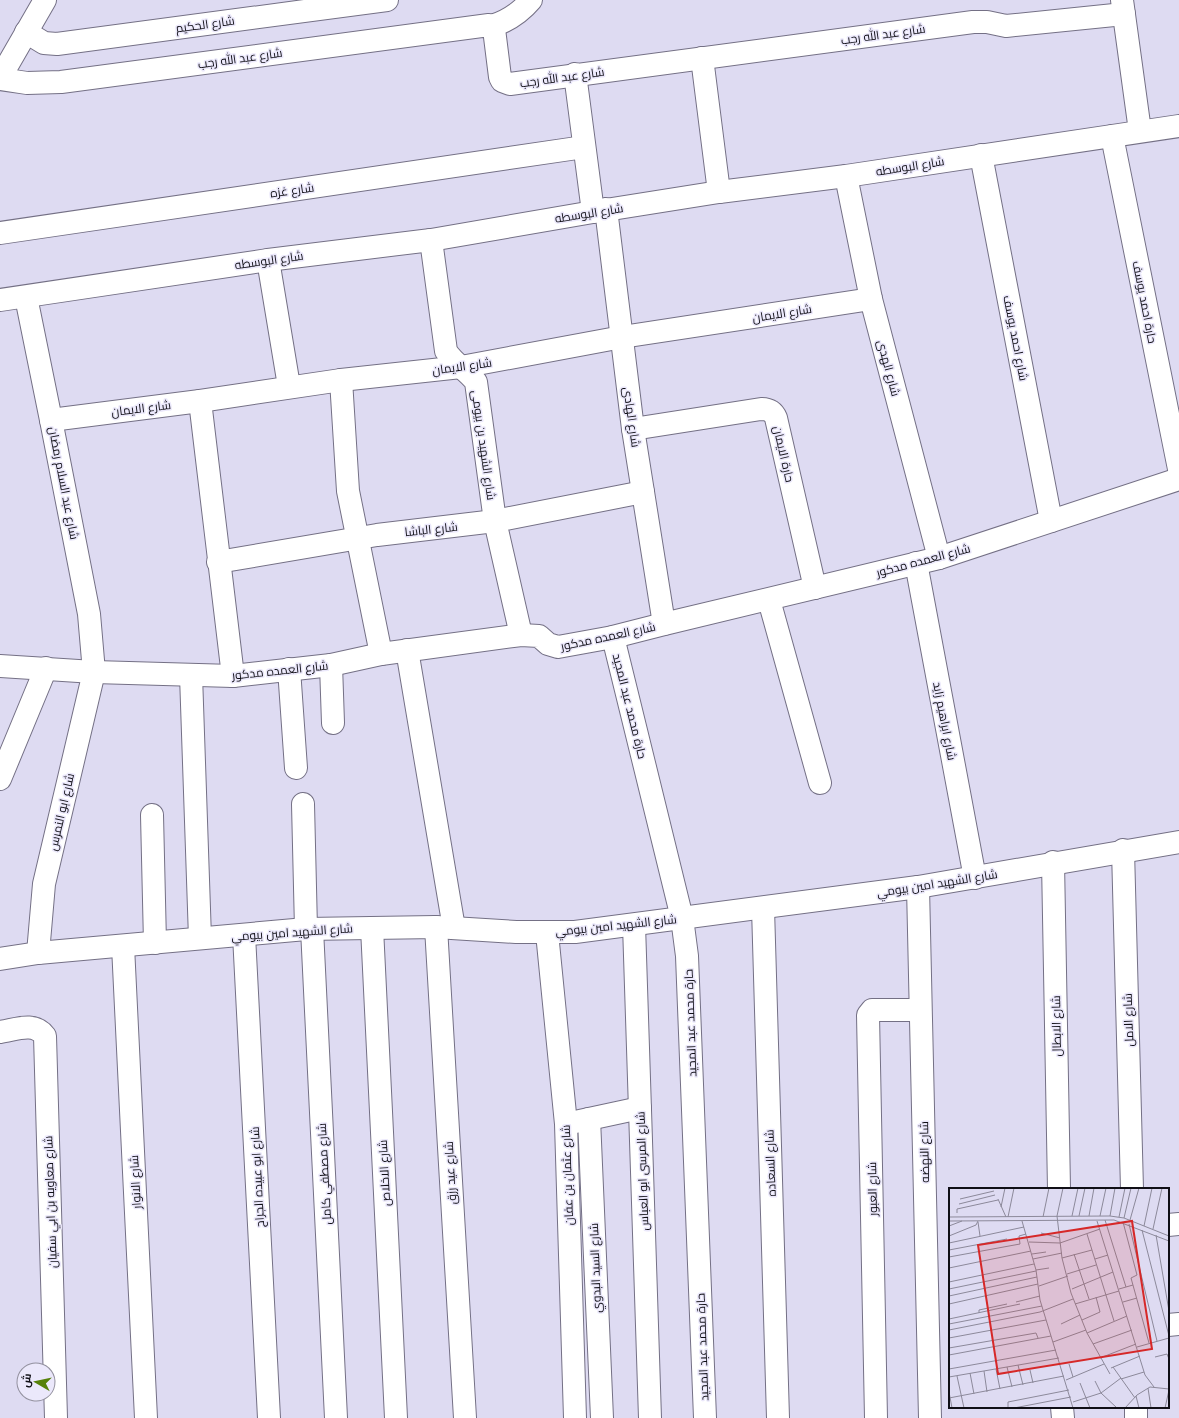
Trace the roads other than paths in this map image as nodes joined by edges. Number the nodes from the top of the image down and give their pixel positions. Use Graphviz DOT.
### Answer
graph roads {
  1 [pos="45,0"];
  2 [pos="387,0"];
  3 [pos="531,0"];
  4 [pos="1123,7"];
  5 [pos="492,26"];
  6 [pos="26,32"];
  7 [pos="702,58"];
  8 [pos="575,74"];
  9 [pos="0,78"];
  10 [pos="1179,126"];
  11 [pos="1140,131"];
  12 [pos="1112,136"];
  13 [pos="584,147"];
  14 [pos="981,155"];
  15 [pos="846,176"];
  16 [pos="719,192"];
  17 [pos="600,211"];
  18 [pos="0,233"];
  19 [pos="431,240"];
  20 [pos="268,260"];
  21 [pos="26,296"];
  22 [pos="871,299"];
  23 [pos="0,300"];
  24 [pos="622,337"];
  25 [pos="461,367"];
  26 [pos="341,380"];
  27 [pos="289,386"];
  28 [pos="200,401"];
  29 [pos="51,420"];
  30 [pos="633,429"];
  31 [pos="1179,469"];
  32 [pos="1179,479"];
  33 [pos="643,492"];
  34 [pos="495,521"];
  35 [pos="1051,521"];
  36 [pos="358,538"];
  37 [pos="939,558"];
  38 [pos="218,562"];
  39 [pos="916,564"];
  40 [pos="815,588"];
  41 [pos="769,600"];
  42 [pos="664,624"];
  43 [pos="521,635"];
  44 [pos="613,637"];
  45 [pos="407,650"];
  46 [pos="381,654"];
  47 [pos="331,665"];
  48 [pos="0,666"];
  49 [pos="46,668"];
  50 [pos="289,669"];
  51 [pos="94,672"];
  52 [pos="191,675"];
  53 [pos="233,676"];
  54 [pos="333,722"];
  55 [pos="296,768"];
  56 [pos="0,779"];
  57 [pos="820,783"];
  58 [pos="302,804"];
  59 [pos="152,815"];
  60 [pos="1179,842"];
  61 [pos="1123,850"];
  62 [pos="1053,862"];
  63 [pos="975,878"];
  64 [pos="918,887"];
  65 [pos="763,908"];
  66 [pos="682,918"];
  67 [pos="634,925"];
  68 [pos="372,928"];
  69 [pos="445,928"];
  70 [pos="309,929"];
  71 [pos="547,933"];
  72 [pos="244,936"];
  73 [pos="200,938"];
  74 [pos="155,942"];
  75 [pos="123,946"];
  76 [pos="38,953"];
  77 [pos="0,959"];
  78 [pos="920,1010"];
  79 [pos="0,1032"];
  80 [pos="640,1108"];
  81 [pos="589,1119"];
  82 [pos="566,1124"];
  83 [pos="1059,1188"];
  84 [pos="1132,1188"];
  85 [pos="1179,1224"];
  86 [pos="1169,1225"];
  87 [pos="1179,1324"];
  88 [pos="1169,1325"];
  89 [pos="56,1418"];
  90 [pos="146,1418"];
  91 [pos="269,1418"];
  92 [pos="336,1418"];
  93 [pos="396,1418"];
  94 [pos="465,1418"];
  95 [pos="575,1418"];
  96 [pos="602,1418"];
  97 [pos="650,1418"];
  98 [pos="705,1418"];
  99 [pos="778,1418"];
  100 [pos="876,1418"];
  101 [pos="930,1418"];
  1 -- 6 [label="street"];
  2 -- 6 [label="street, شارع الحكيم"];
  3 -- 5 [label="street"];
  4 -- 7 [label="street, شارع عبد الله رجب"];
  4 -- 11 [label="street"];
  5 -- 8 [label="street, شارع عبد الله رجب"];
  5 -- 9 [label="street, شارع عبد الله رجب"];
  6 -- 9 [label="street"];
  7 -- 8 [label="street, شارع عبد الله رجب"];
  7 -- 16 [label="street"];
  8 -- 13 [label="street, شارع الهادى"];
  10 -- 11 [label="street, شارع البوسطه"];
  11 -- 12 [label="street, شارع البوسطه"];
  12 -- 14 [label="street, شارع البوسطه"];
  12 -- 31 [label="street, حارة احمد يوسف"];
  13 -- 17 [label="street, شارع الهادى"];
  13 -- 18 [label="street, شارع غزه"];
  14 -- 15 [label="street, شارع البوسطه"];
  14 -- 35 [label="street, شارع احمد يوسف"];
  15 -- 16 [label="street, شارع البوسطه"];
  15 -- 22 [label="street, شارع الهدى"];
  16 -- 17 [label="street, شارع البوسطه"];
  17 -- 19 [label="street, شارع البوسطه"];
  17 -- 24 [label="street, شارع الهادى"];
  19 -- 20 [label="street, شارع البوسطه"];
  19 -- 25 [label="street, شارع الشهيد بن بيومى"];
  20 -- 21 [label="street, شارع البوسطه"];
  20 -- 27 [label="street"];
  21 -- 23 [label="street, شارع البوسطه"];
  21 -- 29 [label="street, شارع عبد السلام رمضان"];
  22 -- 24 [label="street, شارع الايمان"];
  22 -- 37 [label="street, شارع الهدى"];
  24 -- 25 [label="street, شارع الايمان"];
  24 -- 30 [label="street, شارع الهادى"];
  25 -- 26 [label="street, شارع الايمان"];
  25 -- 34 [label="street, شارع الشهيد بن بيومى"];
  26 -- 27 [label="street, شارع الايمان"];
  26 -- 36 [label="street"];
  27 -- 28 [label="street, شارع الايمان"];
  28 -- 29 [label="street, شارع الايمان"];
  28 -- 38 [label="street"];
  29 -- 51 [label="street, شارع عبد السلام رمضان"];
  30 -- 33 [label="street, شارع الهادى"];
  30 -- 40 [label="street, حارة الايمان"];
  32 -- 35 [label="street, شارع العمده مدكور"];
  33 -- 34 [label="street, شارع الباشا"];
  33 -- 42 [label="street, شارع الهادى"];
  34 -- 36 [label="street, شارع الباشا"];
  34 -- 43 [label="street, شارع الشهيد بن بيومى"];
  35 -- 37 [label="street, شارع العمده مدكور"];
  36 -- 38 [label="street, شارع الباشا"];
  36 -- 46 [label="street"];
  37 -- 39 [label="street, شارع العمده مدكور"];
  38 -- 53 [label="street"];
  39 -- 40 [label="street, شارع العمده مدكور"];
  39 -- 63 [label="street, شارع ابراهيم زايد"];
  40 -- 41 [label="street, شارع العمده مدكور"];
  41 -- 42 [label="street, شارع العمده مدكور"];
  41 -- 57 [label="street"];
  42 -- 44 [label="street, شارع العمده مدكور"];
  43 -- 44 [label="street, شارع العمده مدكور"];
  43 -- 45 [label="street, شارع العمده مدكور"];
  44 -- 66 [label="street, حارة محمد عبد المجيد"];
  45 -- 46 [label="street, شارع العمده مدكور"];
  45 -- 69 [label="street, شارع عيد رزق"];
  46 -- 47 [label="street, شارع العمده مدكور"];
  47 -- 50 [label="street, شارع العمده مدكور"];
  47 -- 54 [label="street"];
  48 -- 49 [label="street, شارع العمده مدكور"];
  49 -- 51 [label="street, شارع العمده مدكور"];
  49 -- 56 [label="street"];
  50 -- 53 [label="street, شارع العمده مدكور"];
  50 -- 55 [label="street"];
  51 -- 52 [label="street, شارع العمده مدكور"];
  51 -- 76 [label="street, شارع ابو النمرس"];
  52 -- 53 [label="street, شارع العمده مدكور"];
  52 -- 73 [label="street"];
  58 -- 70 [label="street, شارع مصطفي كامل"];
  59 -- 74 [label="street"];
  60 -- 61 [label="street, شارع الشهيد امين بيومي"];
  61 -- 62 [label="street, شارع الشهيد امين بيومي"];
  61 -- 84 [label="street, شارع الامل"];
  62 -- 63 [label="street, شارع الشهيد امين بيومي"];
  62 -- 83 [label="street, شارع الابطال"];
  63 -- 64 [label="street, شارع الشهيد امين بيومي"];
  64 -- 65 [label="street, شارع الشهيد امين بيومي"];
  64 -- 78 [label="street, شارع النهضه"];
  65 -- 66 [label="street, شارع الشهيد امين بيومي"];
  65 -- 99 [label="street, شارع السعاده"];
  66 -- 67 [label="street, شارع الشهيد امين بيومي"];
  66 -- 98 [label="street, حارة محمد عبد المجيد"];
  67 -- 71 [label="street, شارع الشهيد امين بيومي"];
  67 -- 80 [label="street, شارع المرسى ابو العباس"];
  68 -- 69 [label="street, شارع الشهيد امين بيومي"];
  68 -- 70 [label="street, شارع الشهيد امين بيومي"];
  68 -- 93 [label="street, شارع الاخلاص"];
  69 -- 71 [label="street, شارع الشهيد امين بيومي"];
  69 -- 94 [label="street, شارع عيد رزق"];
  70 -- 72 [label="street, شارع الشهيد امين بيومي"];
  70 -- 92 [label="street, شارع مصطفي كامل"];
  71 -- 82 [label="street, شارع عثمان بن عفان"];
  72 -- 73 [label="street, شارع الشهيد امين بيومي"];
  72 -- 91 [label="street, شارع ابو عبيده الجراح"];
  73 -- 74 [label="street, شارع الشهيد امين بيومي"];
  74 -- 75 [label="street, شارع الشهيد امين بيومي"];
  75 -- 76 [label="street, شارع الشهيد امين بيومي"];
  75 -- 90 [label="street, شارع الانوار"];
  76 -- 77 [label="street, شارع الشهيد امين بيومي"];
  78 -- 100 [label="street, شارع العبور"];
  78 -- 101 [label="street, شارع النهضه"];
  79 -- 89 [label="street, شارع معاويه بن ابي سفيان"];
  80 -- 81 [label="street"];
  80 -- 97 [label="street, شارع المرسى ابو العباس"];
  81 -- 82 [label="street"];
  81 -- 96 [label="street, شارع السيد البدوي"];
  82 -- 95 [label="street, شارع عثمان بن عفان"];
  85 -- 86 [label="street"];
  87 -- 88 [label="street"];
}
